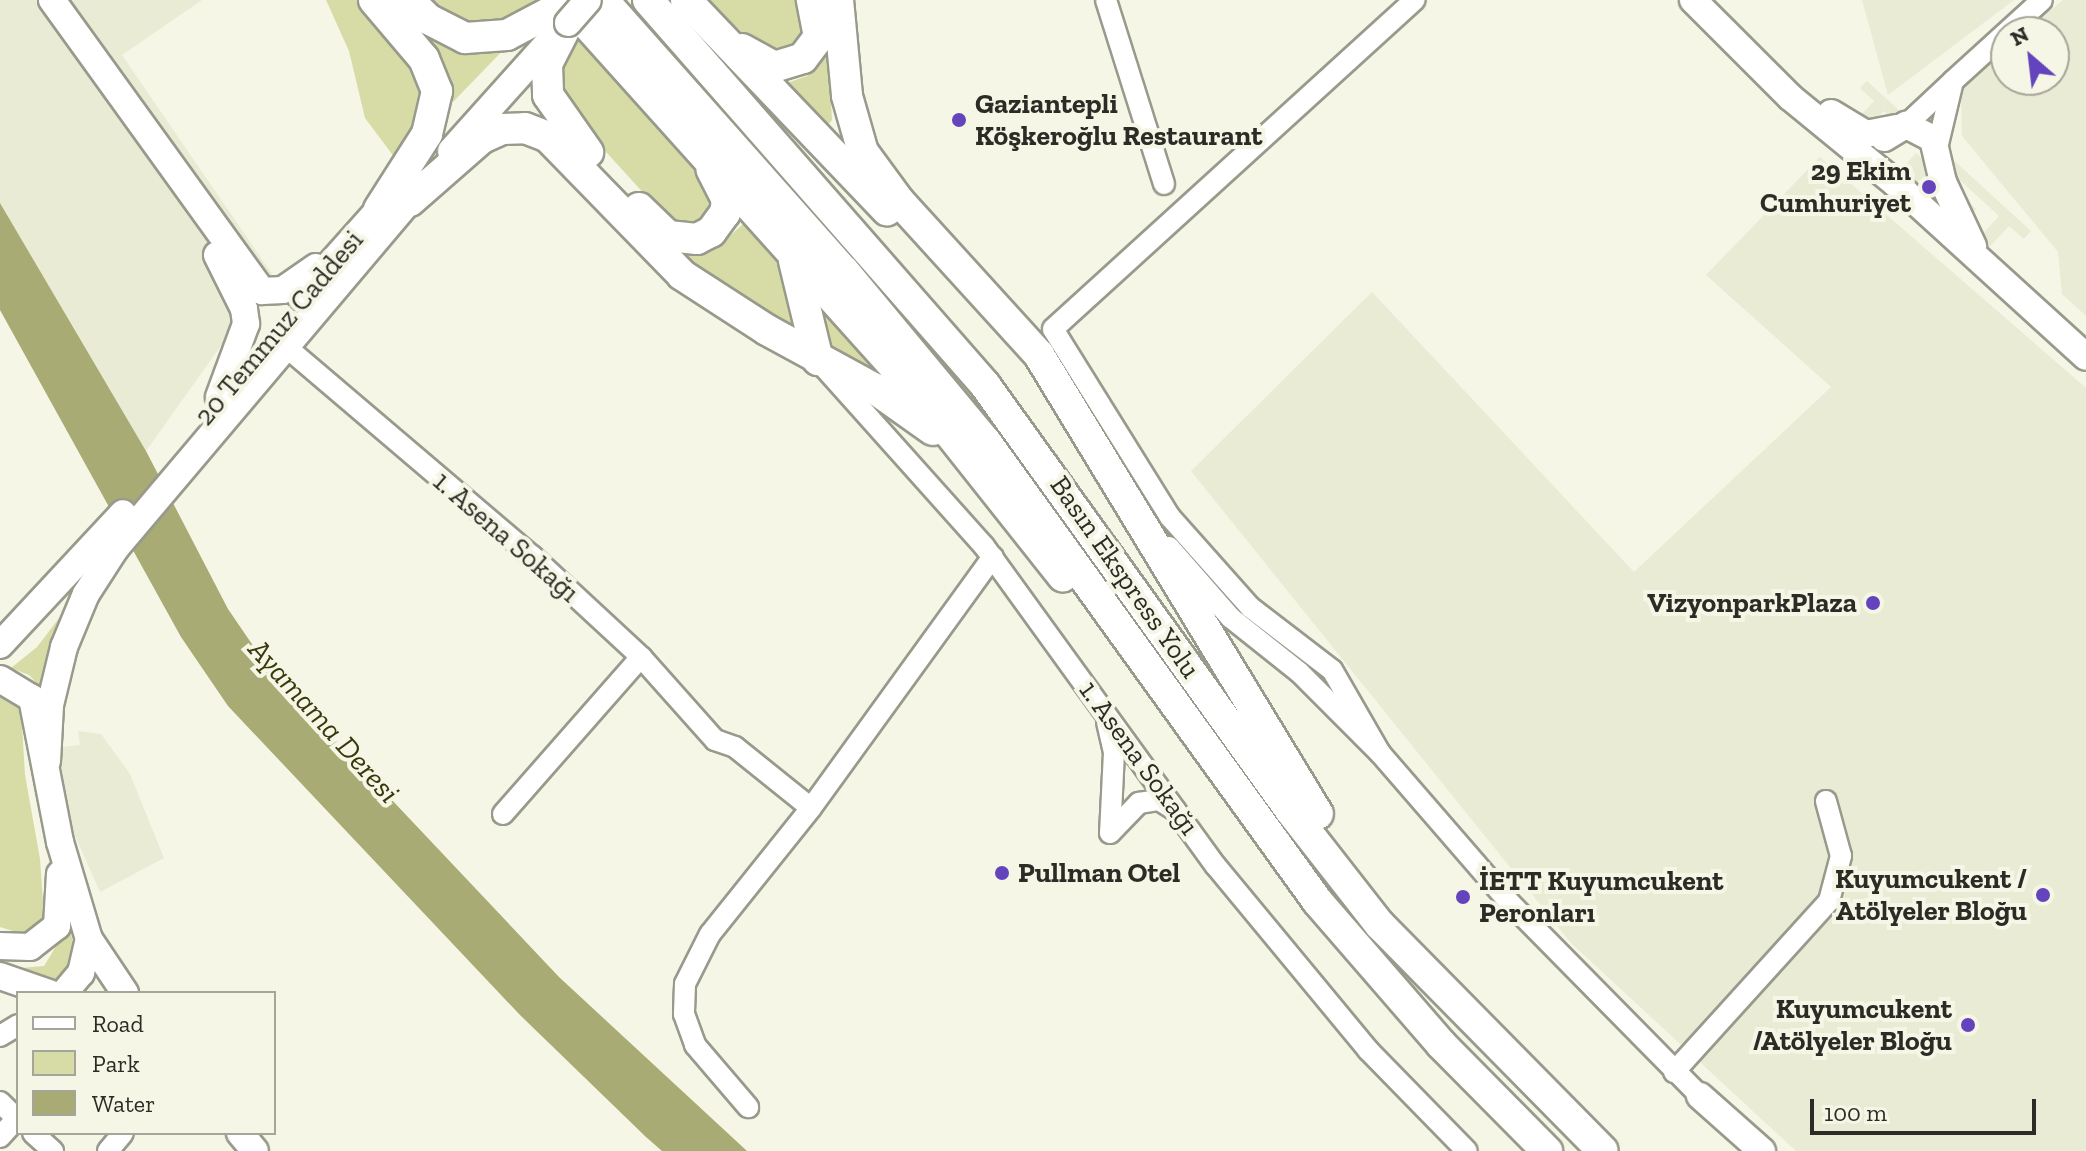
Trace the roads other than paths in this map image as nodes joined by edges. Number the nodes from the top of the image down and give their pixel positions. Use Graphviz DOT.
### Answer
graph roads {
  1 [pos="52,0"];
  2 [pos="374,0"];
  3 [pos="409,0"];
  4 [pos="588,0"];
  5 [pos="603,0"];
  6 [pos="648,0"];
  7 [pos="812,0"];
  8 [pos="838,0"];
  9 [pos="1106,0"];
  10 [pos="1415,0"];
  11 [pos="1693,0"];
  12 [pos="1719,0"];
  13 [pos="2042,0"];
  14 [pos="689,4"];
  15 [pos="563,8"];
  16 [pos="1953,81"];
  17 [pos="1901,127"];
  18 [pos="695,145"];
  19 [pos="1937,153"];
  20 [pos="174,169"];
  21 [pos="1889,178"];
  22 [pos="1164,184"];
  23 [pos="410,201"];
  24 [pos="379,209"];
  25 [pos="343,247"];
  26 [pos="790,251"];
  27 [pos="1982,263"];
  28 [pos="979,284"];
  29 [pos="284,345"];
  30 [pos="2086,357"];
  31 [pos="818,360"];
  32 [pos="219,397"];
  33 [pos="200,435"];
  34 [pos="1118,486"];
  35 [pos="996,494"];
  36 [pos="110,542"];
  37 [pos="993,557"];
  38 [pos="6,637"];
  39 [pos="641,657"];
  40 [pos="0,661"];
  41 [pos="0,679"];
  42 [pos="1102,707"];
  43 [pos="1380,753"];
  44 [pos="47,761"];
  45 [pos="1826,801"];
  46 [pos="811,808"];
  47 [pos="503,814"];
  48 [pos="1181,816"];
  49 [pos="60,842"];
  50 [pos="1289,865"];
  51 [pos="89,939"];
  52 [pos="0,946"];
  53 [pos="1420,964"];
  54 [pos="0,976"];
  55 [pos="43,991"];
  56 [pos="66,991"];
  57 [pos="124,991"];
  58 [pos="1674,1072"];
  59 [pos="1700,1096"];
  60 [pos="0,1102"];
  61 [pos="748,1107"];
  62 [pos="16,1116"];
  63 [pos="16,1120"];
  64 [pos="35,1135"];
  65 [pos="121,1135"];
  66 [pos="0,1137"];
  67 [pos="53,1151"];
  68 [pos="108,1151"];
  69 [pos="1467,1151"];
  70 [pos="1547,1151"];
  71 [pos="1603,1151"];
  72 [pos="1739,1151"];
  73 [pos="1762,1151"];
  1 -- 20 [label="main road"];
  2 -- 24 [label="highway"];
  3 -- 15 [label="highway"];
  4 -- 15 [label="main road, bridge"];
  5 -- 50 [label="highway, Basın Ekspress Yolu"];
  6 -- 53 [label="highway, Basın Ekspress Yolu"];
  7 -- 14 [label="highway"];
  8 -- 28 [label="highway"];
  9 -- 22 [label="street"];
  10 -- 43 [label="street"];
  11 -- 21 [label="main road"];
  12 -- 17 [label="main road"];
  13 -- 16 [label="street"];
  14 -- 28 [label="highway"];
  15 -- 18 [label="highway"];
  15 -- 18 [label="highway"];
  15 -- 23 [label="main road"];
  15 -- 24 [label="main road, 20 Temmuz Caddesi"];
  16 -- 17 [label="street"];
  16 -- 19 [label="street"];
  17 -- 19 [label="main road"];
  17 -- 21 [label="main road"];
  18 -- 26 [label="highway"];
  19 -- 21 [label="main road"];
  19 -- 27 [label="main road"];
  20 -- 25 [label="main road"];
  20 -- 32 [label="main road"];
  21 -- 27 [label="main road"];
  23 -- 29 [label="main road"];
  23 -- 31 [label="highway"];
  24 -- 25 [label="main road, 20 Temmuz Caddesi"];
  25 -- 32 [label="main road, 20 Temmuz Caddesi"];
  26 -- 31 [label="highway"];
  26 -- 35 [label="highway"];
  27 -- 30 [label="main road"];
  28 -- 34 [label="highway"];
  29 -- 33 [label="main road"];
  29 -- 39 [label="street, 1. Asena Sokağı"];
  31 -- 35 [label="highway"];
  31 -- 37 [label="street, 1. Asena Sokağı"];
  32 -- 33 [label="main road, 20 Temmuz Caddesi"];
  33 -- 36 [label="main road"];
  34 -- 43 [label="street"];
  34 -- 53 [label="highway"];
  35 -- 50 [label="highway"];
  36 -- 38 [label="main road"];
  36 -- 40 [label="main road"];
  36 -- 44 [label="main road"];
  37 -- 42 [label="street, 1. Asena Sokağı"];
  37 -- 46 [label="street"];
  39 -- 46 [label="street, 1. Asena Sokağı"];
  39 -- 47 [label="street"];
  41 -- 44 [label="main road"];
  42 -- 48 [label="street, 1. Asena Sokağı"];
  42 -- 48 [label="street"];
  43 -- 58 [label="street"];
  44 -- 49 [label="main road"];
  45 -- 58 [label="street"];
  46 -- 61 [label="street"];
  48 -- 69 [label="street, 1. Asena Sokağı"];
  49 -- 51 [label="main road"];
  49 -- 52 [label="main road"];
  50 -- 70 [label="highway, Basın Ekspress Yolu"];
  51 -- 56 [label="main road"];
  51 -- 57 [label="main road"];
  53 -- 71 [label="highway, Basın Ekspress Yolu"];
  54 -- 55 [label="main road"];
  58 -- 59 [label="street"];
  59 -- 72 [label="main road"];
  59 -- 73 [label="main road"];
  60 -- 62 [label="street"];
  63 -- 66 [label="street"];
  64 -- 67 [label="street"];
  65 -- 68 [label="street"];
}
